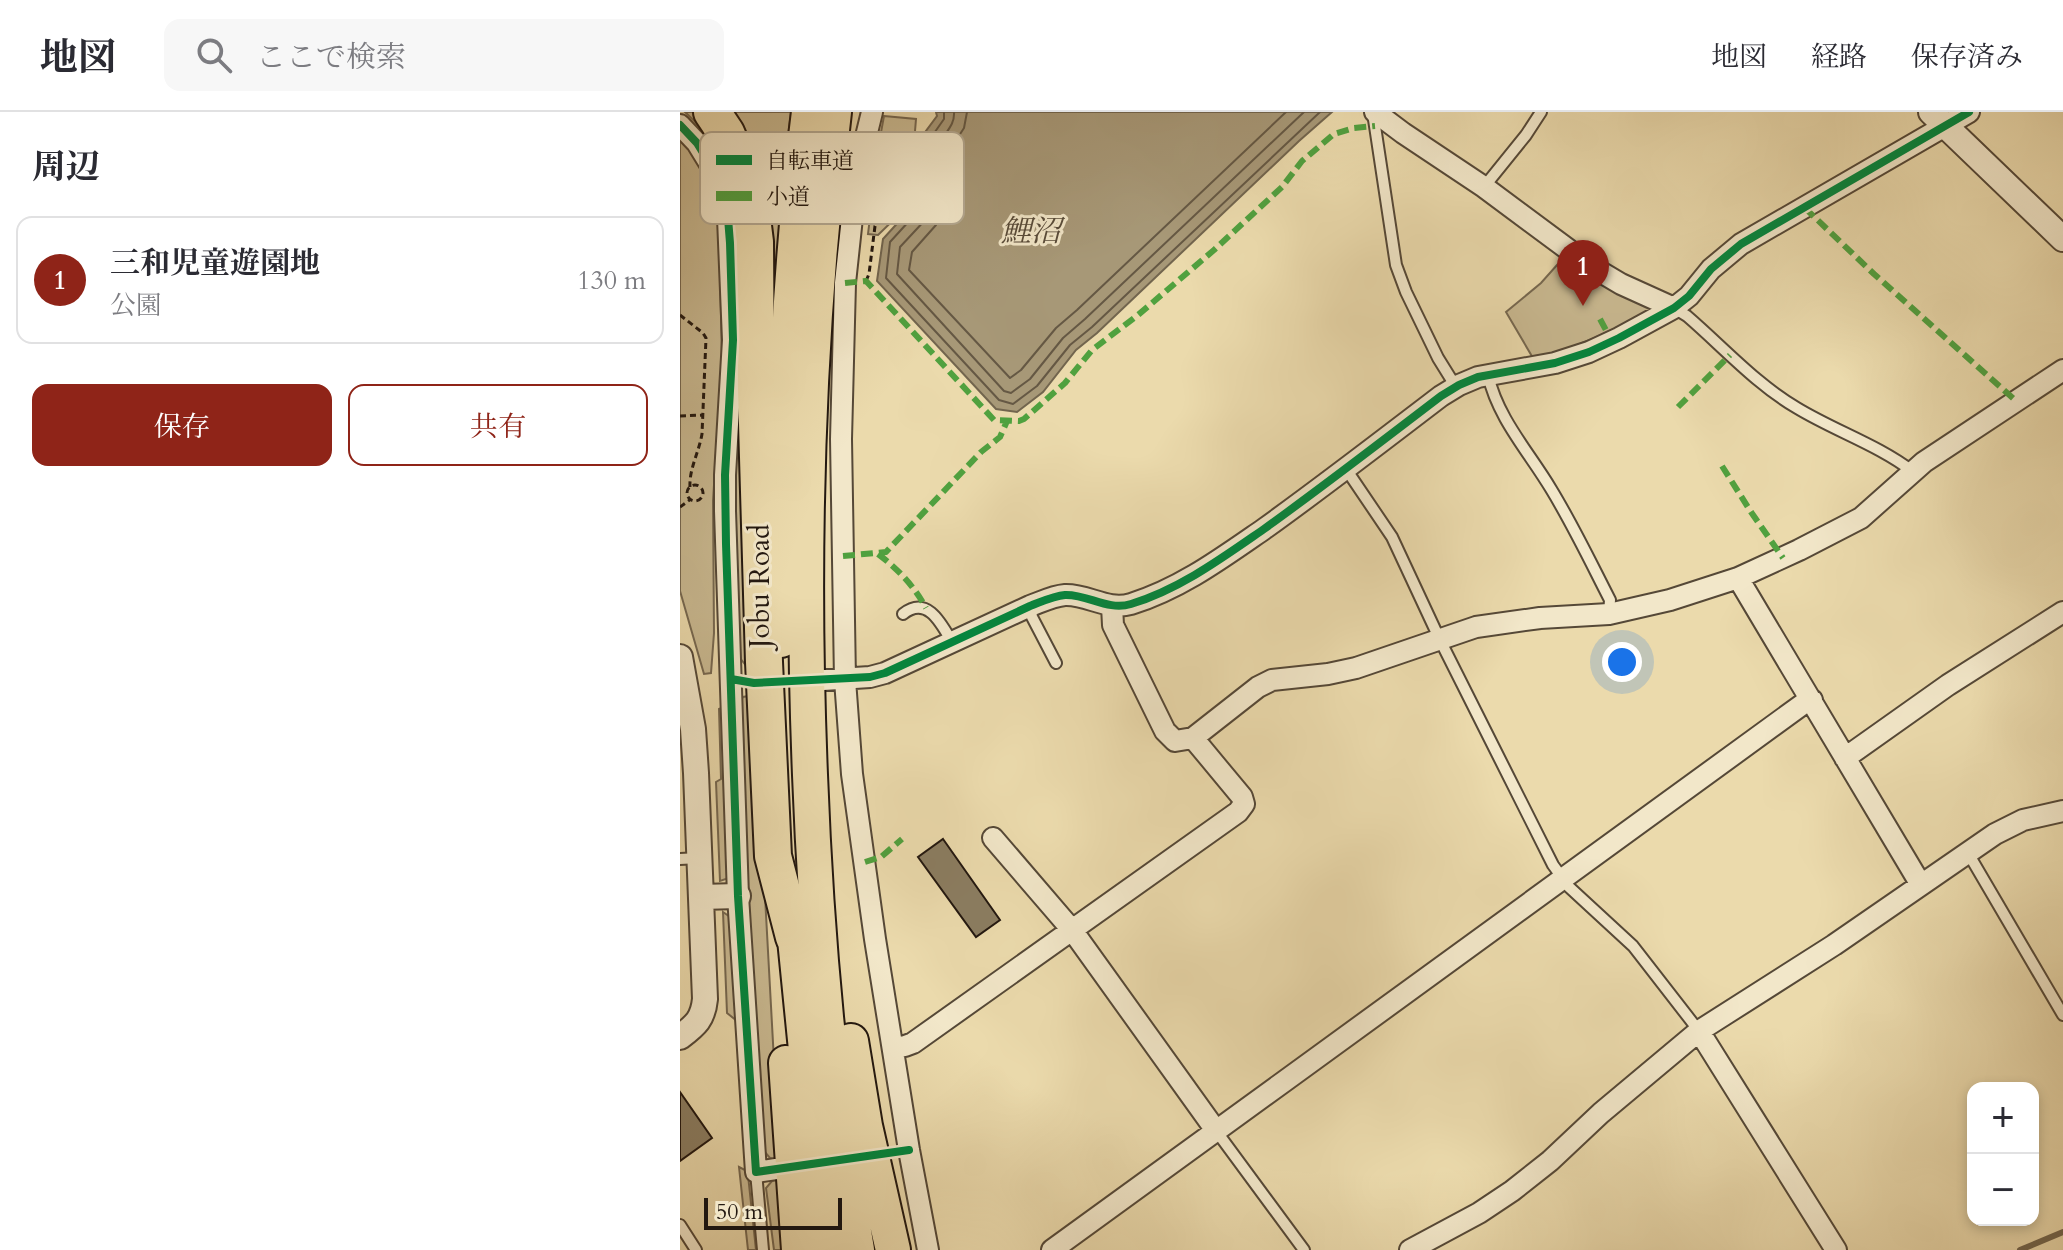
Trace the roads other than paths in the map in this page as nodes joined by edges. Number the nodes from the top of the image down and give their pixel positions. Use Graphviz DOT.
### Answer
graph roads {
  1 [pos="712,112"];
  2 [pos="809,112"];
  3 [pos="834,112"];
  4 [pos="872,112"];
  5 [pos="1374,112"];
  6 [pos="1541,112"];
  7 [pos="1969,112"];
  8 [pos="1938,119"];
  9 [pos="680,125"];
  10 [pos="725,132"];
  11 [pos="807,132"];
  12 [pos="831,132"];
  13 [pos="868,132"];
  14 [pos="700,148"];
  15 [pos="1484,187"];
  16 [pos="728,224"];
  17 [pos="753,224"];
  18 [pos="798,224"];
  19 [pos="822,224"];
  20 [pos="851,224"];
  21 [pos="2063,239"];
  22 [pos="1674,308"];
  23 [pos="2063,370"];
  24 [pos="1488,375"];
  25 [pos="1456,387"];
  26 [pos="1346,469"];
  27 [pos="1912,471"];
  28 [pos="1738,578"];
  29 [pos="1030,606"];
  30 [pos="1112,606"];
  31 [pos="2063,612"];
  32 [pos="903,614"];
  33 [pos="1609,614"];
  34 [pos="1440,640"];
  35 [pos="952,642"];
  36 [pos="680,657"];
  37 [pos="1056,663"];
  38 [pos="731,679"];
  39 [pos="823,680"];
  40 [pos="845,680"];
  41 [pos="754,683"];
  42 [pos="1812,700"];
  43 [pos="1193,738"];
  44 [pos="1845,758"];
  45 [pos="784,768"];
  46 [pos="811,809"];
  47 [pos="2063,811"];
  48 [pos="993,838"];
  49 [pos="1968,853"];
  50 [pos="773,856"];
  51 [pos="689,858"];
  52 [pos="1561,877"];
  53 [pos="1921,885"];
  54 [pos="738,896"];
  55 [pos="701,897"];
  56 [pos="1072,930"];
  57 [pos="794,937"];
  58 [pos="2063,1015"];
  59 [pos="1699,1031"];
  60 [pos="680,1037"];
  61 [pos="894,1048"];
  62 [pos="1217,1132"];
  63 [pos="909,1150"];
  64 [pos="888,1153"];
  65 [pos="766,1170"];
  66 [pos="680,1225"];
  67 [pos="696,1250"];
  68 [pos="763,1250"];
  69 [pos="799,1250"];
  70 [pos="832,1250"];
  71 [pos="857,1250"];
  72 [pos="893,1250"];
  73 [pos="928,1250"];
  74 [pos="1052,1250"];
  75 [pos="1304,1250"];
  76 [pos="1410,1250"];
  77 [pos="1836,1250"];
  1 -- 10 [label="highway"];
  2 -- 11 [label="highway, Jobu Road"];
  3 -- 12 [label="highway, Jobu Road"];
  4 -- 13 [label="street"];
  5 -- 15 [label="street"];
  5 -- 25 [label="lane"];
  6 -- 15 [label="lane"];
  7 -- 8 [label="street"];
  8 -- 21 [label="street"];
  8 -- 22 [label="street"];
  9 -- 14 [label="street"];
  15 -- 22 [label="street"];
  16 -- 38 [label="street"];
  17 -- 50 [label="highway"];
  18 -- 45 [label="highway, Jobu Road"];
  19 -- 46 [label="highway, Jobu Road"];
  20 -- 40 [label="street"];
  22 -- 24 [label="street"];
  22 -- 27 [label="lane"];
  23 -- 27 [label="street"];
  24 -- 25 [label="street"];
  24 -- 33 [label="lane"];
  25 -- 26 [label="street"];
  26 -- 30 [label="street"];
  26 -- 34 [label="lane"];
  27 -- 28 [label="street"];
  28 -- 33 [label="street"];
  28 -- 42 [label="street"];
  29 -- 30 [label="street"];
  29 -- 35 [label="street"];
  29 -- 37 [label="lane"];
  30 -- 43 [label="street"];
  31 -- 44 [label="street"];
  32 -- 35 [label="lane"];
  33 -- 34 [label="street"];
  34 -- 43 [label="street"];
  34 -- 52 [label="lane"];
  35 -- 40 [label="street"];
  36 -- 51 [label="street"];
  38 -- 41 [label="street"];
  38 -- 54 [label="street"];
  39 -- 40 [label="street"];
  40 -- 61 [label="street"];
  42 -- 44 [label="street"];
  42 -- 52 [label="street"];
  43 -- 56 [label="street"];
  44 -- 53 [label="street"];
  45 -- 50 [label="highway"];
  45 -- 57 [label="highway, Jobu Road"];
  46 -- 71 [label="highway, Jobu Road"];
  46 -- 72 [label="highway"];
  47 -- 49 [label="street"];
  48 -- 56 [label="street"];
  49 -- 53 [label="street"];
  49 -- 58 [label="lane"];
  50 -- 57 [label="highway"];
  50 -- 69 [label="highway"];
  51 -- 55 [label="street"];
  52 -- 59 [label="lane"];
  52 -- 62 [label="street"];
  53 -- 59 [label="street"];
  54 -- 55 [label="street"];
  54 -- 65 [label="street"];
  55 -- 60 [label="street"];
  56 -- 61 [label="street"];
  56 -- 62 [label="street"];
  57 -- 70 [label="highway, Jobu Road"];
  59 -- 76 [label="street"];
  59 -- 77 [label="street"];
  61 -- 63 [label="street"];
  62 -- 74 [label="street"];
  62 -- 75 [label="lane"];
  63 -- 64 [label="street"];
  63 -- 73 [label="street"];
  65 -- 68 [label="lane"];
  66 -- 67 [label="lane"];
}
